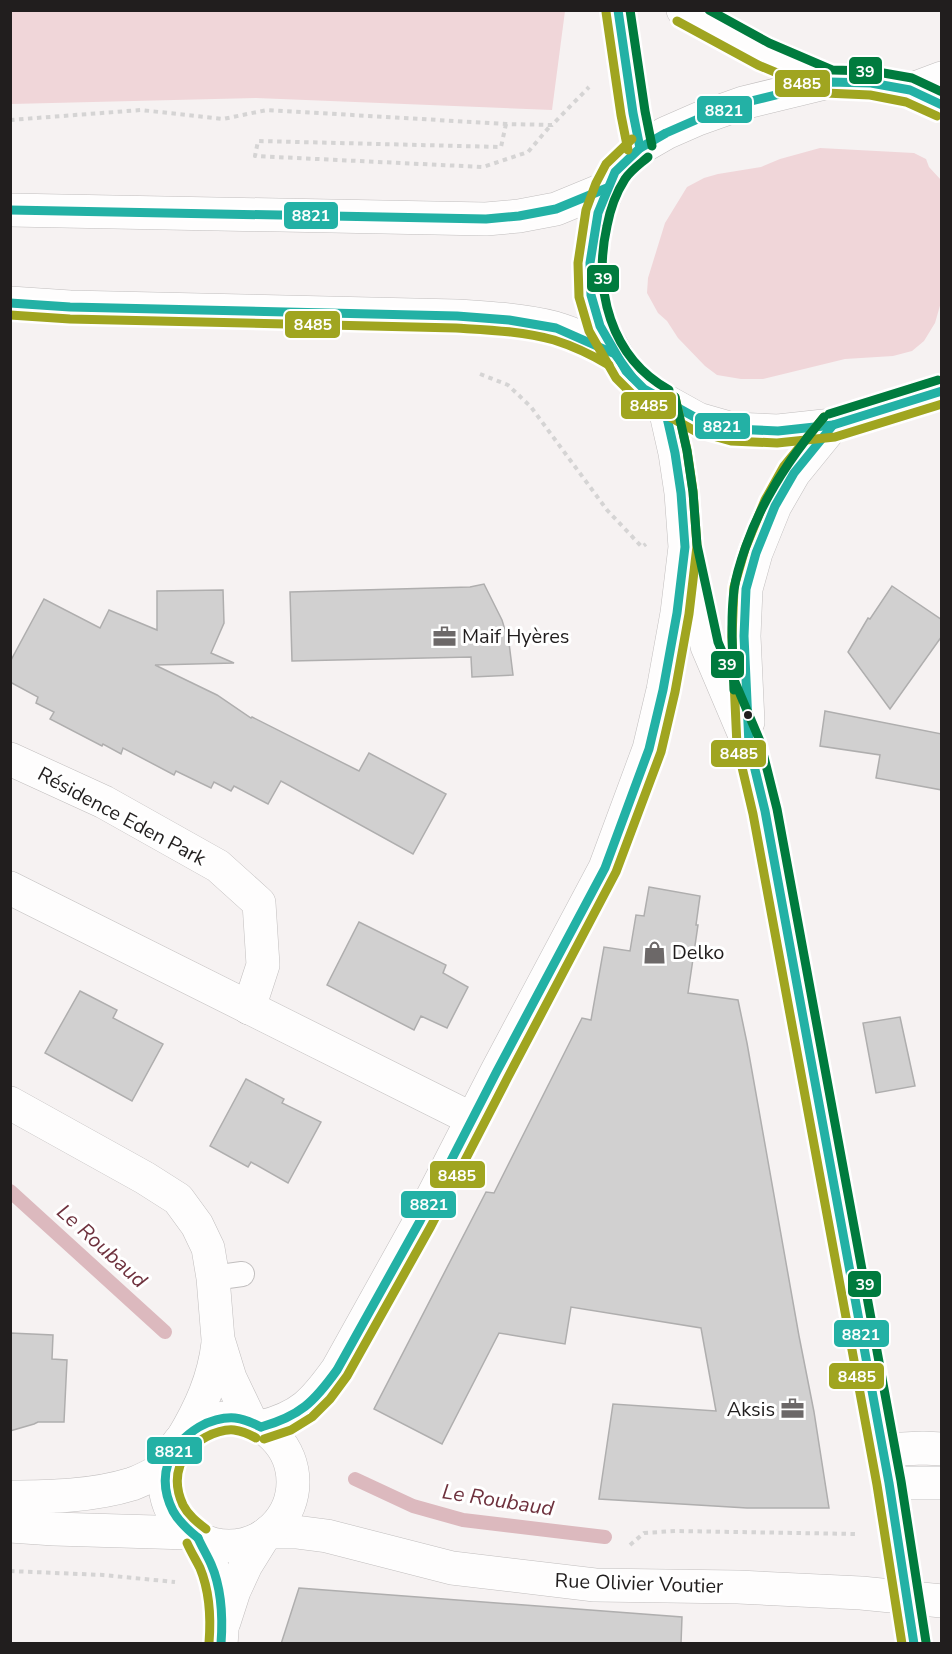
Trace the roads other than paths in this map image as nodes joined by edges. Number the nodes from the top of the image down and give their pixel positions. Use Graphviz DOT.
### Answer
graph roads {
  1 [pos="618,10"];
  2 [pos="683,10"];
  3 [pos="942,78"];
  4 [pos="829,82"];
  5 [pos="910,90"];
  6 [pos="942,105"];
  7 [pos="640,148"];
  8 [pos="608,188"];
  9 [pos="17,210"];
  10 [pos="10,303"];
  11 [pos="70,307"];
  12 [pos="10,312"];
  13 [pos="615,354"];
  14 [pos="942,391"];
  15 [pos="663,400"];
  16 [pos="832,425"];
  17 [pos="685,547"];
  18 [pos="748,745"];
  19 [pos="10,759"];
  20 [pos="10,888"];
  21 [pos="249,1008"];
  22 [pos="10,1103"];
  23 [pos="472,1119"];
  24 [pos="218,1339"];
  25 [pos="256,1424"];
  26 [pos="182,1439"];
  27 [pos="942,1449"];
  28 [pos="882,1450"];
  29 [pos="166,1468"];
  30 [pos="888,1483"];
  31 [pos="942,1484"];
  32 [pos="10,1497"];
  33 [pos="10,1526"];
  34 [pos="267,1534"];
  35 [pos="194,1535"];
  36 [pos="906,1597"];
  37 [pos="942,1601"];
  38 [pos="222,1635"];
  39 [pos="914,1644"];
  1 -- 7 [label="main road"];
  2 -- 4 [label="main road"];
  3 -- 5 [label="main road"];
  4 -- 5 [label="main road"];
  4 -- 7 [label="main road"];
  5 -- 6 [label="main road"];
  7 -- 8 [label="main road"];
  8 -- 9 [label="main road"];
  8 -- 13 [label="main road"];
  10 -- 11 [label="main road"];
  11 -- 12 [label="main road"];
  11 -- 13 [label="main road"];
  13 -- 15 [label="main road"];
  14 -- 16 [label="main road"];
  15 -- 16 [label="main road"];
  15 -- 17 [label="main road"];
  16 -- 18 [label="main road"];
  17 -- 18 [label="main road"];
  17 -- 23 [label="main road"];
  18 -- 28 [label="main road"];
  19 -- 21 [label="main road, Résidence Eden Park"];
  20 -- 21 [label="main road"];
  21 -- 23 [label="main road"];
  22 -- 24 [label="main road"];
  23 -- 25 [label="main road"];
  24 -- 25 [label="main road"];
  24 -- 26 [label="main road"];
  25 -- 26 [label="main road"];
  25 -- 34 [label="main road"];
  26 -- 29 [label="main road"];
  27 -- 28 [label="main road"];
  28 -- 30 [label="main road"];
  29 -- 32 [label="main road"];
  29 -- 35 [label="main road"];
  30 -- 31 [label="main road"];
  30 -- 36 [label="main road"];
  33 -- 35 [label="main road"];
  34 -- 35 [label="main road"];
  34 -- 36 [label="main road, Rue Olivier Voutier"];
  34 -- 38 [label="main road"];
  35 -- 38 [label="main road"];
  36 -- 37 [label="main road, Rue Olivier Voutier"];
  36 -- 39 [label="main road"];
}
